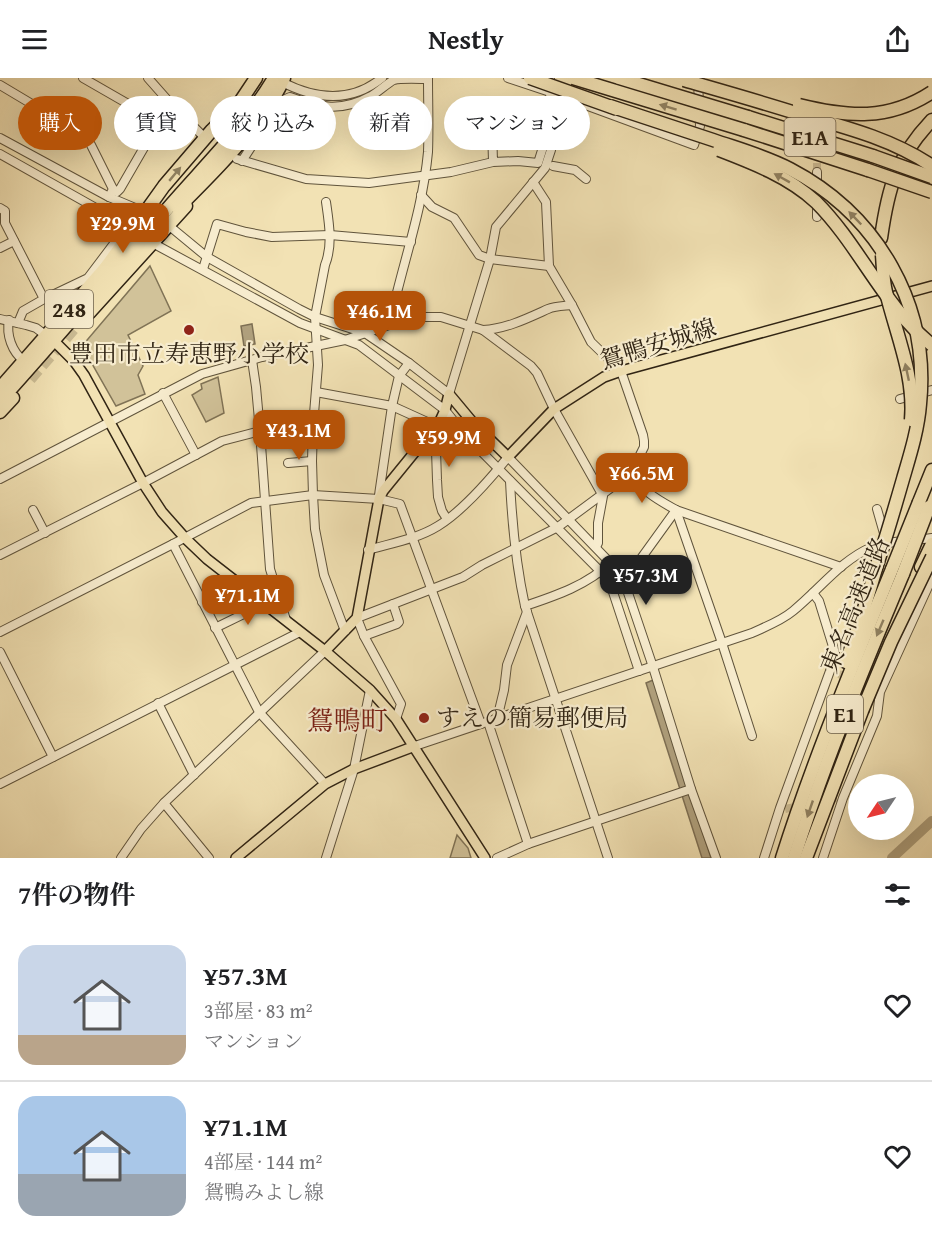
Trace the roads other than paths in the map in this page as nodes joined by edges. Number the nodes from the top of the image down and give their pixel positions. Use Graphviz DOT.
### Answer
graph roads {
  1 [pos="83,78"];
  2 [pos="148,78"];
  3 [pos="256,78"];
  4 [pos="266,78"];
  5 [pos="382,78"];
  6 [pos="508,78"];
  7 [pos="530,78"];
  8 [pos="550,78"];
  9 [pos="573,78"];
  10 [pos="619,78"];
  11 [pos="279,79"];
  12 [pos="428,79"];
  13 [pos="687,79"];
  14 [pos="0,86"];
  15 [pos="932,91"];
  16 [pos="550,92"];
  17 [pos="255,96"];
  18 [pos="265,96"];
  19 [pos="610,106"];
  20 [pos="816,112"];
  21 [pos="932,120"];
  22 [pos="817,127"];
  23 [pos="201,134"];
  24 [pos="0,138"];
  25 [pos="216,150"];
  26 [pos="0,154"];
  27 [pos="493,162"];
  28 [pos="553,166"];
  29 [pos="932,166"];
  30 [pos="817,172"];
  31 [pos="424,176"];
  32 [pos="932,177"];
  33 [pos="586,179"];
  34 [pos="533,182"];
  35 [pos="92,187"];
  36 [pos="932,192"];
  37 [pos="111,193"];
  38 [pos="421,195"];
  39 [pos="84,201"];
  40 [pos="326,202"];
  41 [pos="0,208"];
  42 [pos="817,217"];
  43 [pos="150,229"];
  44 [pos="330,235"];
  45 [pos="14,241"];
  46 [pos="411,242"];
  47 [pos="0,248"];
  48 [pos="207,257"];
  49 [pos="490,259"];
  50 [pos="549,266"];
  51 [pos="203,270"];
  52 [pos="90,281"];
  53 [pos="932,286"];
  54 [pos="44,299"];
  55 [pos="572,304"];
  56 [pos="315,317"];
  57 [pos="4,319"];
  58 [pos="18,323"];
  59 [pos="392,324"];
  60 [pos="76,326"];
  61 [pos="471,326"];
  62 [pos="315,328"];
  63 [pos="483,330"];
  64 [pos="363,334"];
  65 [pos="50,338"];
  66 [pos="345,340"];
  67 [pos="317,345"];
  68 [pos="932,345"];
  69 [pos="252,360"];
  70 [pos="24,361"];
  71 [pos="409,363"];
  72 [pos="621,371"];
  73 [pos="399,376"];
  74 [pos="30,379"];
  75 [pos="0,388"];
  76 [pos="932,390"];
  77 [pos="316,392"];
  78 [pos="163,393"];
  79 [pos="900,399"];
  80 [pos="0,401"];
  81 [pos="447,402"];
  82 [pos="392,406"];
  83 [pos="554,409"];
  84 [pos="0,412"];
  85 [pos="110,421"];
  86 [pos="438,424"];
  87 [pos="313,426"];
  88 [pos="260,431"];
  89 [pos="196,455"];
  90 [pos="507,458"];
  91 [pos="312,461"];
  92 [pos="288,463"];
  93 [pos="498,468"];
  94 [pos="932,470"];
  95 [pos="631,473"];
  96 [pos="0,479"];
  97 [pos="510,481"];
  98 [pos="143,483"];
  99 [pos="899,492"];
  100 [pos="602,494"];
  101 [pos="313,495"];
  102 [pos="378,499"];
  103 [pos="266,500"];
  104 [pos="927,503"];
  105 [pos="877,509"];
  106 [pos="33,510"];
  107 [pos="676,510"];
  108 [pos="447,519"];
  109 [pos="568,520"];
  110 [pos="557,527"];
  111 [pos="45,533"];
  112 [pos="185,538"];
  113 [pos="414,538"];
  114 [pos="932,538"];
  115 [pos="173,544"];
  116 [pos="887,544"];
  117 [pos="932,544"];
  118 [pos="596,547"];
  119 [pos="516,548"];
  120 [pos="368,550"];
  121 [pos="0,555"];
  122 [pos="932,557"];
  123 [pos="610,562"];
  124 [pos="841,567"];
  125 [pos="898,571"];
  126 [pos="601,572"];
  127 [pos="622,574"];
  128 [pos="932,578"];
  129 [pos="237,581"];
  130 [pos="431,589"];
  131 [pos="813,593"];
  132 [pos="262,601"];
  133 [pos="202,602"];
  134 [pos="393,604"];
  135 [pos="526,609"];
  136 [pos="357,618"];
  137 [pos="286,620"];
  138 [pos="215,628"];
  139 [pos="345,631"];
  140 [pos="0,632"];
  141 [pos="300,632"];
  142 [pos="364,636"];
  143 [pos="891,642"];
  144 [pos="722,643"];
  145 [pos="325,651"];
  146 [pos="0,652"];
  147 [pos="234,665"];
  148 [pos="652,667"];
  149 [pos="831,670"];
  150 [pos="640,671"];
  151 [pos="839,674"];
  152 [pos="370,690"];
  153 [pos="555,699"];
  154 [pos="158,703"];
  155 [pos="259,712"];
  156 [pos="396,718"];
  157 [pos="497,719"];
  158 [pos="485,723"];
  159 [pos="752,736"];
  160 [pos="415,746"];
  161 [pos="53,757"];
  162 [pos="354,769"];
  163 [pos="194,775"];
  164 [pos="0,784"];
  165 [pos="325,784"];
  166 [pos="691,789"];
  167 [pos="164,803"];
  168 [pos="595,821"];
  169 [pos="787,843"];
  170 [pos="528,844"];
  171 [pos="121,858"];
  172 [pos="209,858"];
  173 [pos="236,858"];
  174 [pos="326,858"];
  175 [pos="485,858"];
  176 [pos="497,858"];
  177 [pos="608,858"];
  178 [pos="716,858"];
  179 [pos="765,858"];
  180 [pos="782,858"];
  181 [pos="794,858"];
  182 [pos="806,858"];
  183 [pos="823,858"];
  1 -- 37 [label="street"];
  2 -- 23 [label="street"];
  43 -- 3 [label="highway, 248, one-way"];
  4 -- 17 [label="highway, 248"];
  5 -- 11 [label="street"];
  6 -- 16 [label="street"];
  7 -- 19 [label="highway, bridge"];
  8 -- 16 [label="street"];
  36 -- 9 [label="highway, E1A, one-way, bridge"];
  10 -- 32 [label="highway, E1A, bridge"];
  11 -- 18 [label="highway, 248"];
  11 -- 43 [label="highway, 248"];
  12 -- 31 [label="street"];
  12 -- 31 [label="street"];
  13 -- 15 [label="highway, bridge"];
  13 -- 16 [label="street"];
  13 -- 20 [label="street"];
  13 -- 29 [label="highway, bridge"];
  14 -- 37 [label="street"];
  15 -- 20 [label="street"];
  16 -- 34 [label="street"];
  68 -- 19 [label="highway, one-way, bridge"];
  99 -- 19 [label="highway, one-way, bridge"];
  20 -- 22 [label="street"];
  99 -- 21 [label="highway, one-way, bridge"];
  24 -- 35 [label="street"];
  25 -- 43 [label="highway, 248"];
  26 -- 39 [label="street"];
  27 -- 27 [label="street"];
  27 -- 31 [label="street"];
  28 -- 33 [label="street"];
  30 -- 42 [label="street"];
  31 -- 38 [label="street"];
  34 -- 49 [label="street"];
  34 -- 50 [label="street"];
  35 -- 37 [label="street"];
  35 -- 39 [label="street"];
  37 -- 43 [label="street"];
  38 -- 46 [label="street"];
  38 -- 49 [label="street"];
  39 -- 52 [label="street"];
  40 -- 44 [label="street"];
  41 -- 45 [label="street"];
  43 -- 48 [label="street"];
  43 -- 51 [label="street"];
  43 -- 52 [label="highway, 248"];
  43 -- 60 [label="highway, 248"];
  43 -- 65 [label="highway, 248"];
  44 -- 46 [label="street"];
  44 -- 48 [label="street"];
  44 -- 56 [label="street"];
  45 -- 47 [label="street"];
  45 -- 54 [label="street"];
  46 -- 59 [label="street"];
  48 -- 51 [label="street"];
  48 -- 56 [label="street"];
  49 -- 50 [label="street"];
  49 -- 61 [label="street"];
  50 -- 55 [label="street"];
  51 -- 62 [label="street"];
  52 -- 54 [label="street"];
  52 -- 65 [label="highway, 248"];
  53 -- 72 [label="main road, 鴛鴨安城線"];
  54 -- 58 [label="street"];
  55 -- 63 [label="street"];
  55 -- 72 [label="street"];
  56 -- 62 [label="street"];
  56 -- 64 [label="street"];
  57 -- 58 [label="street"];
  57 -- 70 [label="street"];
  58 -- 65 [label="street"];
  59 -- 61 [label="street"];
  59 -- 64 [label="street"];
  61 -- 63 [label="street"];
  61 -- 81 [label="street"];
  62 -- 66 [label="street"];
  62 -- 67 [label="street"];
  63 -- 83 [label="street"];
  64 -- 66 [label="street"];
  64 -- 71 [label="street"];
  65 -- 70 [label="highway, 248"];
  65 -- 80 [label="highway, 248"];
  65 -- 85 [label="main road"];
  66 -- 67 [label="street"];
  66 -- 73 [label="street"];
  67 -- 69 [label="street"];
  67 -- 77 [label="street"];
  69 -- 78 [label="street"];
  69 -- 88 [label="street"];
  70 -- 75 [label="highway, 248"];
  71 -- 73 [label="street"];
  71 -- 81 [label="street"];
  72 -- 83 [label="main road, 鴛鴨安城線"];
  72 -- 95 [label="street"];
  73 -- 81 [label="street"];
  73 -- 82 [label="street"];
  74 -- 84 [label="highway"];
  76 -- 79 [label="street"];
  77 -- 82 [label="street"];
  77 -- 87 [label="street"];
  78 -- 85 [label="street"];
  78 -- 89 [label="street"];
  81 -- 86 [label="main road"];
  81 -- 90 [label="main road"];
  81 -- 93 [label="street"];
  82 -- 86 [label="street"];
  82 -- 102 [label="street"];
  83 -- 90 [label="main road, 鴛鴨安城線"];
  83 -- 100 [label="street"];
  85 -- 96 [label="street"];
  85 -- 98 [label="main road"];
  86 -- 102 [label="main road"];
  86 -- 108 [label="street"];
  87 -- 88 [label="street"];
  87 -- 91 [label="street"];
  88 -- 89 [label="street"];
  88 -- 103 [label="street"];
  89 -- 98 [label="street"];
  90 -- 93 [label="street"];
  90 -- 109 [label="street"];
  91 -- 92 [label="street"];
  91 -- 101 [label="street"];
  93 -- 97 [label="street"];
  93 -- 108 [label="street"];
  94 -- 104 [label="highway, 東名高速道路 / E1"];
  95 -- 100 [label="street"];
  95 -- 107 [label="street"];
  97 -- 110 [label="street"];
  97 -- 119 [label="street"];
  98 -- 111 [label="street"];
  98 -- 112 [label="main road"];
  99 -- 169 [label="highway, bridge"];
  100 -- 109 [label="street"];
  100 -- 118 [label="street"];
  101 -- 102 [label="street"];
  101 -- 103 [label="street"];
  101 -- 139 [label="street"];
  102 -- 113 [label="street"];
  102 -- 120 [label="main road"];
  103 -- 112 [label="street"];
  103 -- 137 [label="street"];
  104 -- 125 [label="highway, 東名高速道路 / E1, bridge"];
  105 -- 116 [label="street"];
  106 -- 111 [label="street"];
  107 -- 124 [label="street"];
  107 -- 127 [label="street"];
  107 -- 144 [label="street"];
  108 -- 113 [label="street"];
  109 -- 110 [label="street"];
  109 -- 118 [label="street"];
  110 -- 119 [label="street"];
  110 -- 126 [label="street"];
  111 -- 121 [label="street"];
  112 -- 115 [label="street"];
  112 -- 129 [label="main road"];
  113 -- 120 [label="street"];
  113 -- 130 [label="street"];
  114 -- 116 [label="street"];
  115 -- 133 [label="street"];
  115 -- 140 [label="street"];
  116 -- 124 [label="street"];
  117 -- 143 [label="highway, bridge"];
  118 -- 123 [label="street"];
  119 -- 130 [label="street"];
  119 -- 135 [label="street"];
  120 -- 136 [label="main road"];
  122 -- 143 [label="highway, bridge"];
  123 -- 126 [label="street"];
  123 -- 127 [label="street"];
  124 -- 131 [label="street"];
  125 -- 169 [label="highway, 東名高速道路 / E1"];
  125 -- 181 [label="highway, 東名高速道路 / E1, one-way"];
  126 -- 135 [label="street"];
  126 -- 150 [label="street"];
  127 -- 148 [label="street"];
  128 -- 183 [label="street"];
  129 -- 132 [label="main road"];
  129 -- 133 [label="street"];
  130 -- 134 [label="street"];
  130 -- 158 [label="street"];
  131 -- 144 [label="street"];
  131 -- 149 [label="street"];
  132 -- 137 [label="main road"];
  132 -- 138 [label="street"];
  133 -- 138 [label="street"];
  134 -- 136 [label="street"];
  134 -- 142 [label="street"];
  135 -- 153 [label="street"];
  135 -- 157 [label="street"];
  136 -- 139 [label="main road"];
  136 -- 142 [label="street"];
  137 -- 141 [label="main road"];
  138 -- 147 [label="street"];
  139 -- 145 [label="main road"];
  141 -- 145 [label="main road"];
  141 -- 147 [label="street"];
  142 -- 156 [label="street"];
  143 -- 182 [label="highway, bridge"];
  144 -- 148 [label="street"];
  144 -- 159 [label="street"];
  145 -- 152 [label="main road"];
  145 -- 155 [label="street"];
  146 -- 161 [label="street"];
  147 -- 154 [label="street"];
  147 -- 155 [label="street"];
  148 -- 150 [label="street"];
  148 -- 166 [label="street"];
  149 -- 151 [label="street"];
  149 -- 179 [label="street"];
  150 -- 153 [label="street"];
  152 -- 156 [label="main road"];
  152 -- 162 [label="street"];
  153 -- 157 [label="street"];
  153 -- 168 [label="street"];
  154 -- 161 [label="street"];
  154 -- 163 [label="street"];
  155 -- 163 [label="street"];
  155 -- 165 [label="street"];
  156 -- 160 [label="main road"];
  157 -- 158 [label="street"];
  158 -- 160 [label="street"];
  158 -- 170 [label="street"];
  160 -- 162 [label="main road"];
  160 -- 175 [label="main road"];
  161 -- 164 [label="street"];
  162 -- 165 [label="main road"];
  162 -- 174 [label="street"];
  163 -- 167 [label="street"];
  165 -- 173 [label="main road"];
  166 -- 168 [label="street"];
  166 -- 178 [label="street"];
  167 -- 171 [label="street"];
  167 -- 172 [label="street"];
  168 -- 170 [label="street"];
  168 -- 177 [label="street"];
  169 -- 180 [label="highway, 東名高速道路 / E1"];
  170 -- 176 [label="street"];
}
